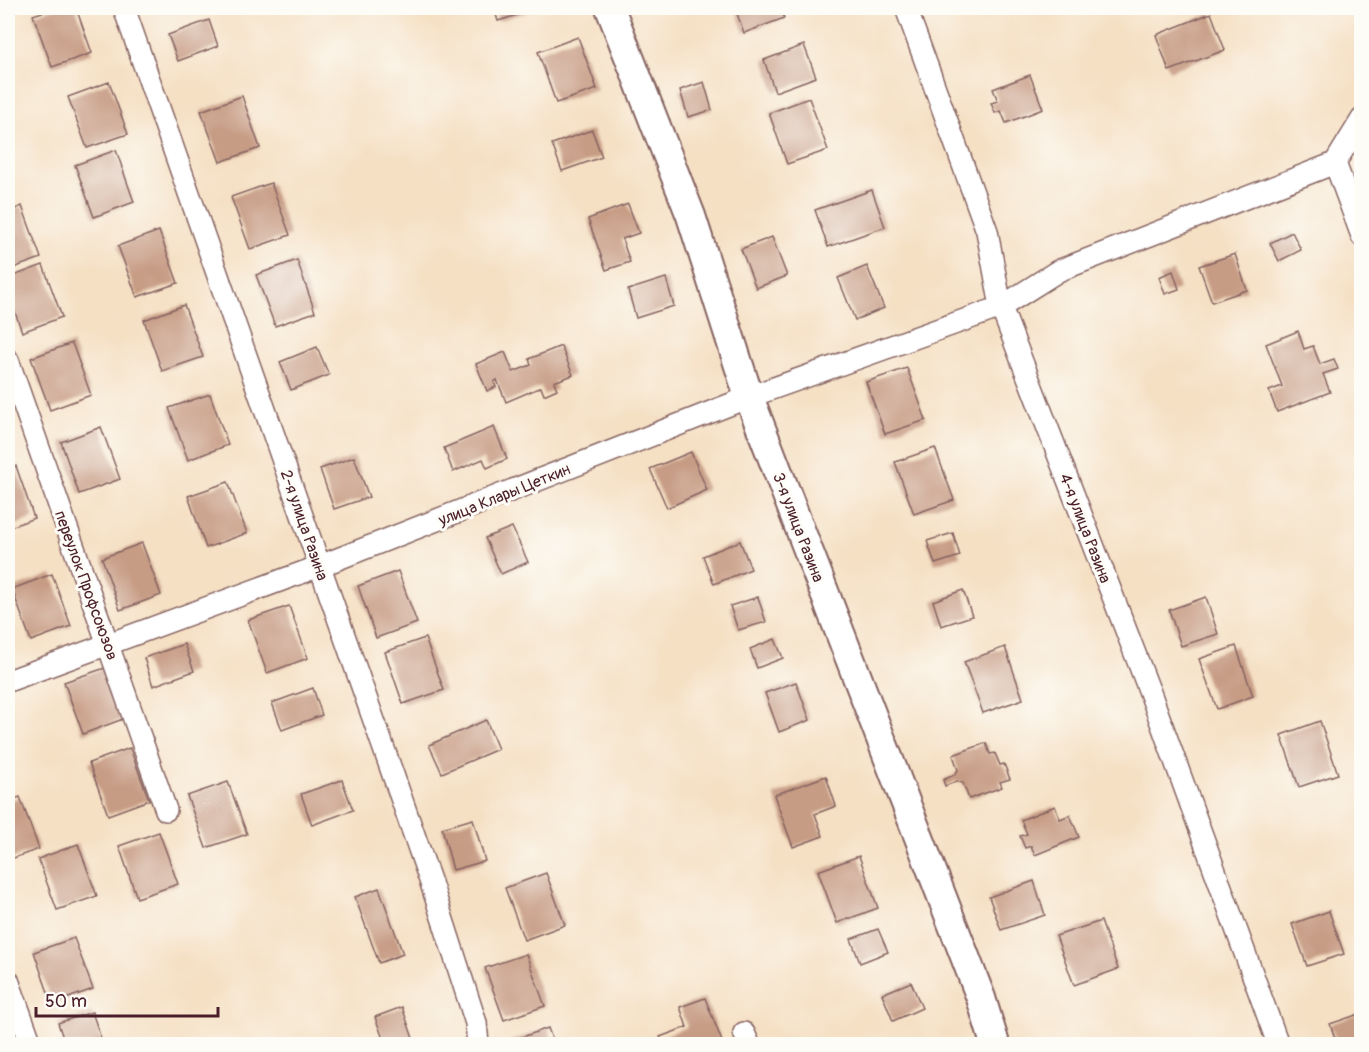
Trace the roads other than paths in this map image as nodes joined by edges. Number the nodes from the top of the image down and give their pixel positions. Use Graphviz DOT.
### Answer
graph roads {
  1 [pos="124,8"];
  2 [pos="610,8"];
  3 [pos="906,8"];
  4 [pos="1362,118"];
  5 [pos="1335,163"];
  6 [pos="1362,236"];
  7 [pos="1001,307"];
  8 [pos="8,360"];
  9 [pos="749,397"];
  10 [pos="320,567"];
  11 [pos="108,643"];
  12 [pos="8,681"];
  13 [pos="166,810"];
  14 [pos="8,980"];
  15 [pos="31,1044"];
  16 [pos="478,1044"];
  17 [pos="994,1044"];
  18 [pos="1278,1044"];
  1 -- 10 [label="street, 2-я улица Разина"];
  2 -- 9 [label="street, 3-я улица Разина"];
  3 -- 7 [label="street, 4-я улица Разина"];
  4 -- 5 [label="street"];
  5 -- 6 [label="street"];
  5 -- 7 [label="street, улица Клары Цеткин"];
  7 -- 9 [label="street, улица Клары Цеткин"];
  7 -- 18 [label="street, 4-я улица Разина"];
  8 -- 11 [label="street, переулок Профсоюзов"];
  9 -- 10 [label="street, улица Клары Цеткин"];
  9 -- 17 [label="street, 3-я улица Разина"];
  10 -- 11 [label="street, улица Клары Цеткин"];
  10 -- 16 [label="street, 2-я улица Разина"];
  11 -- 12 [label="street, улица Клары Цеткин"];
  11 -- 13 [label="street, переулок Профсоюзов"];
  14 -- 15 [label="street"];
}
